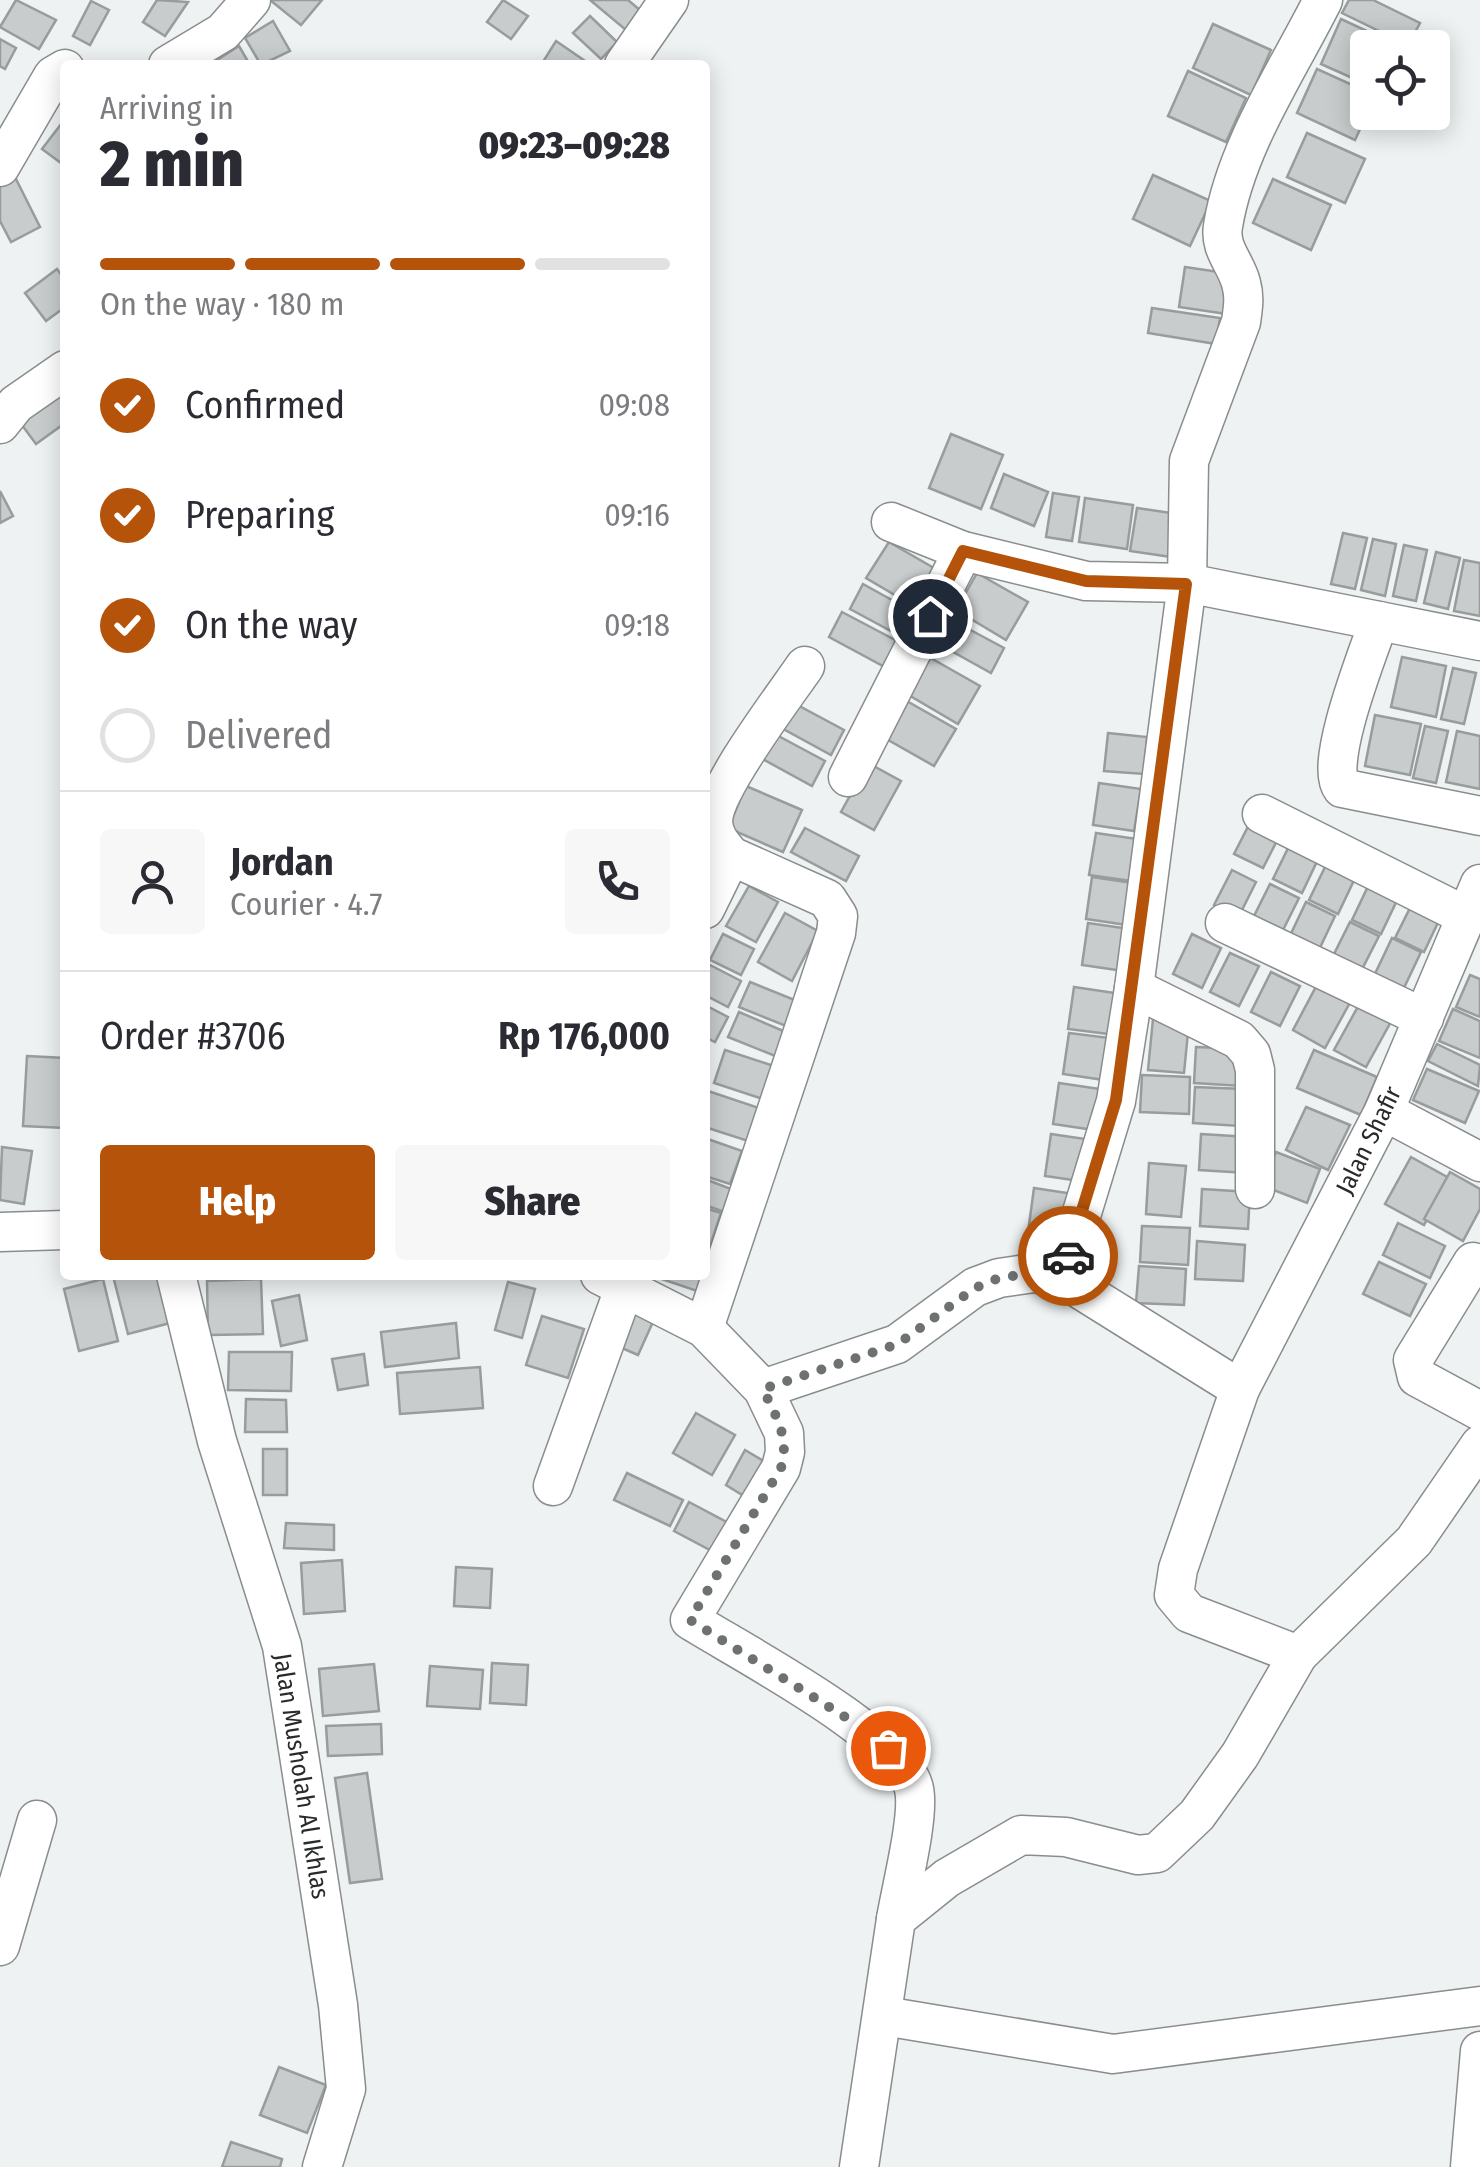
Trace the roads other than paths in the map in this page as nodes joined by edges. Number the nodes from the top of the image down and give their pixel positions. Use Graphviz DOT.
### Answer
graph roads {
  1 [pos="251,0"];
  2 [pos="669,0"];
  3 [pos="1323,0"];
  4 [pos="176,60"];
  5 [pos="627,60"];
  6 [pos="60,72"];
  7 [pos="0,168"];
  8 [pos="60,373"];
  9 [pos="0,424"];
  10 [pos="891,522"];
  11 [pos="963,551"];
  12 [pos="1186,584"];
  13 [pos="1379,621"];
  14 [pos="1480,642"];
  15 [pos="805,666"];
  16 [pos="848,777"];
  17 [pos="1262,814"];
  18 [pos="1480,816"];
  19 [pos="730,856"];
  20 [pos="710,898"];
  21 [pos="1473,900"];
  22 [pos="1225,922"];
  23 [pos="1134,988"];
  24 [pos="1424,1018"];
  25 [pos="1384,1111"];
  26 [pos="1480,1162"];
  27 [pos="1255,1189"];
  28 [pos="60,1230"];
  29 [pos="0,1232"];
  30 [pos="1474,1262"];
  31 [pos="1062,1278"];
  32 [pos="177,1280"];
  33 [pos="612,1282"];
  34 [pos="704,1328"];
  35 [pos="763,1389"];
  36 [pos="1240,1389"];
  37 [pos="1480,1411"];
  38 [pos="1480,1445"];
  39 [pos="554,1486"];
  40 [pos="1298,1655"];
  41 [pos="37,1820"];
  42 [pos="896,1919"];
  43 [pos="0,1946"];
  44 [pos="1480,2006"];
  45 [pos="884,2016"];
  46 [pos="1480,2050"];
  47 [pos="322,2167"];
  48 [pos="859,2167"];
  49 [pos="1470,2167"];
  1 -- 4 [label="street"];
  2 -- 5 [label="street"];
  3 -- 12 [label="street"];
  6 -- 7 [label="street"];
  8 -- 9 [label="street"];
  10 -- 11 [label="street"];
  11 -- 12 [label="street"];
  11 -- 16 [label="street"];
  12 -- 13 [label="street"];
  12 -- 23 [label="street"];
  13 -- 14 [label="street"];
  13 -- 18 [label="street"];
  15 -- 19 [label="street"];
  17 -- 21 [label="street"];
  19 -- 20 [label="street"];
  19 -- 34 [label="street"];
  21 -- 24 [label="street, Jalan Shafir"];
  22 -- 24 [label="street"];
  23 -- 27 [label="street"];
  23 -- 31 [label="street"];
  24 -- 25 [label="street, Jalan Shafir"];
  25 -- 26 [label="street"];
  25 -- 36 [label="street, Jalan Shafir"];
  28 -- 29 [label="street"];
  30 -- 37 [label="street"];
  31 -- 35 [label="street"];
  31 -- 36 [label="street"];
  32 -- 47 [label="street, Jalan Musholah Al Ikhlas"];
  33 -- 34 [label="street"];
  33 -- 39 [label="street"];
  34 -- 35 [label="street"];
  35 -- 42 [label="street"];
  36 -- 40 [label="street, Jalan Shafir"];
  38 -- 40 [label="street"];
  40 -- 42 [label="street"];
  41 -- 43 [label="street"];
  42 -- 45 [label="street"];
  44 -- 45 [label="street"];
  45 -- 48 [label="street"];
  46 -- 49 [label="street"];
}
